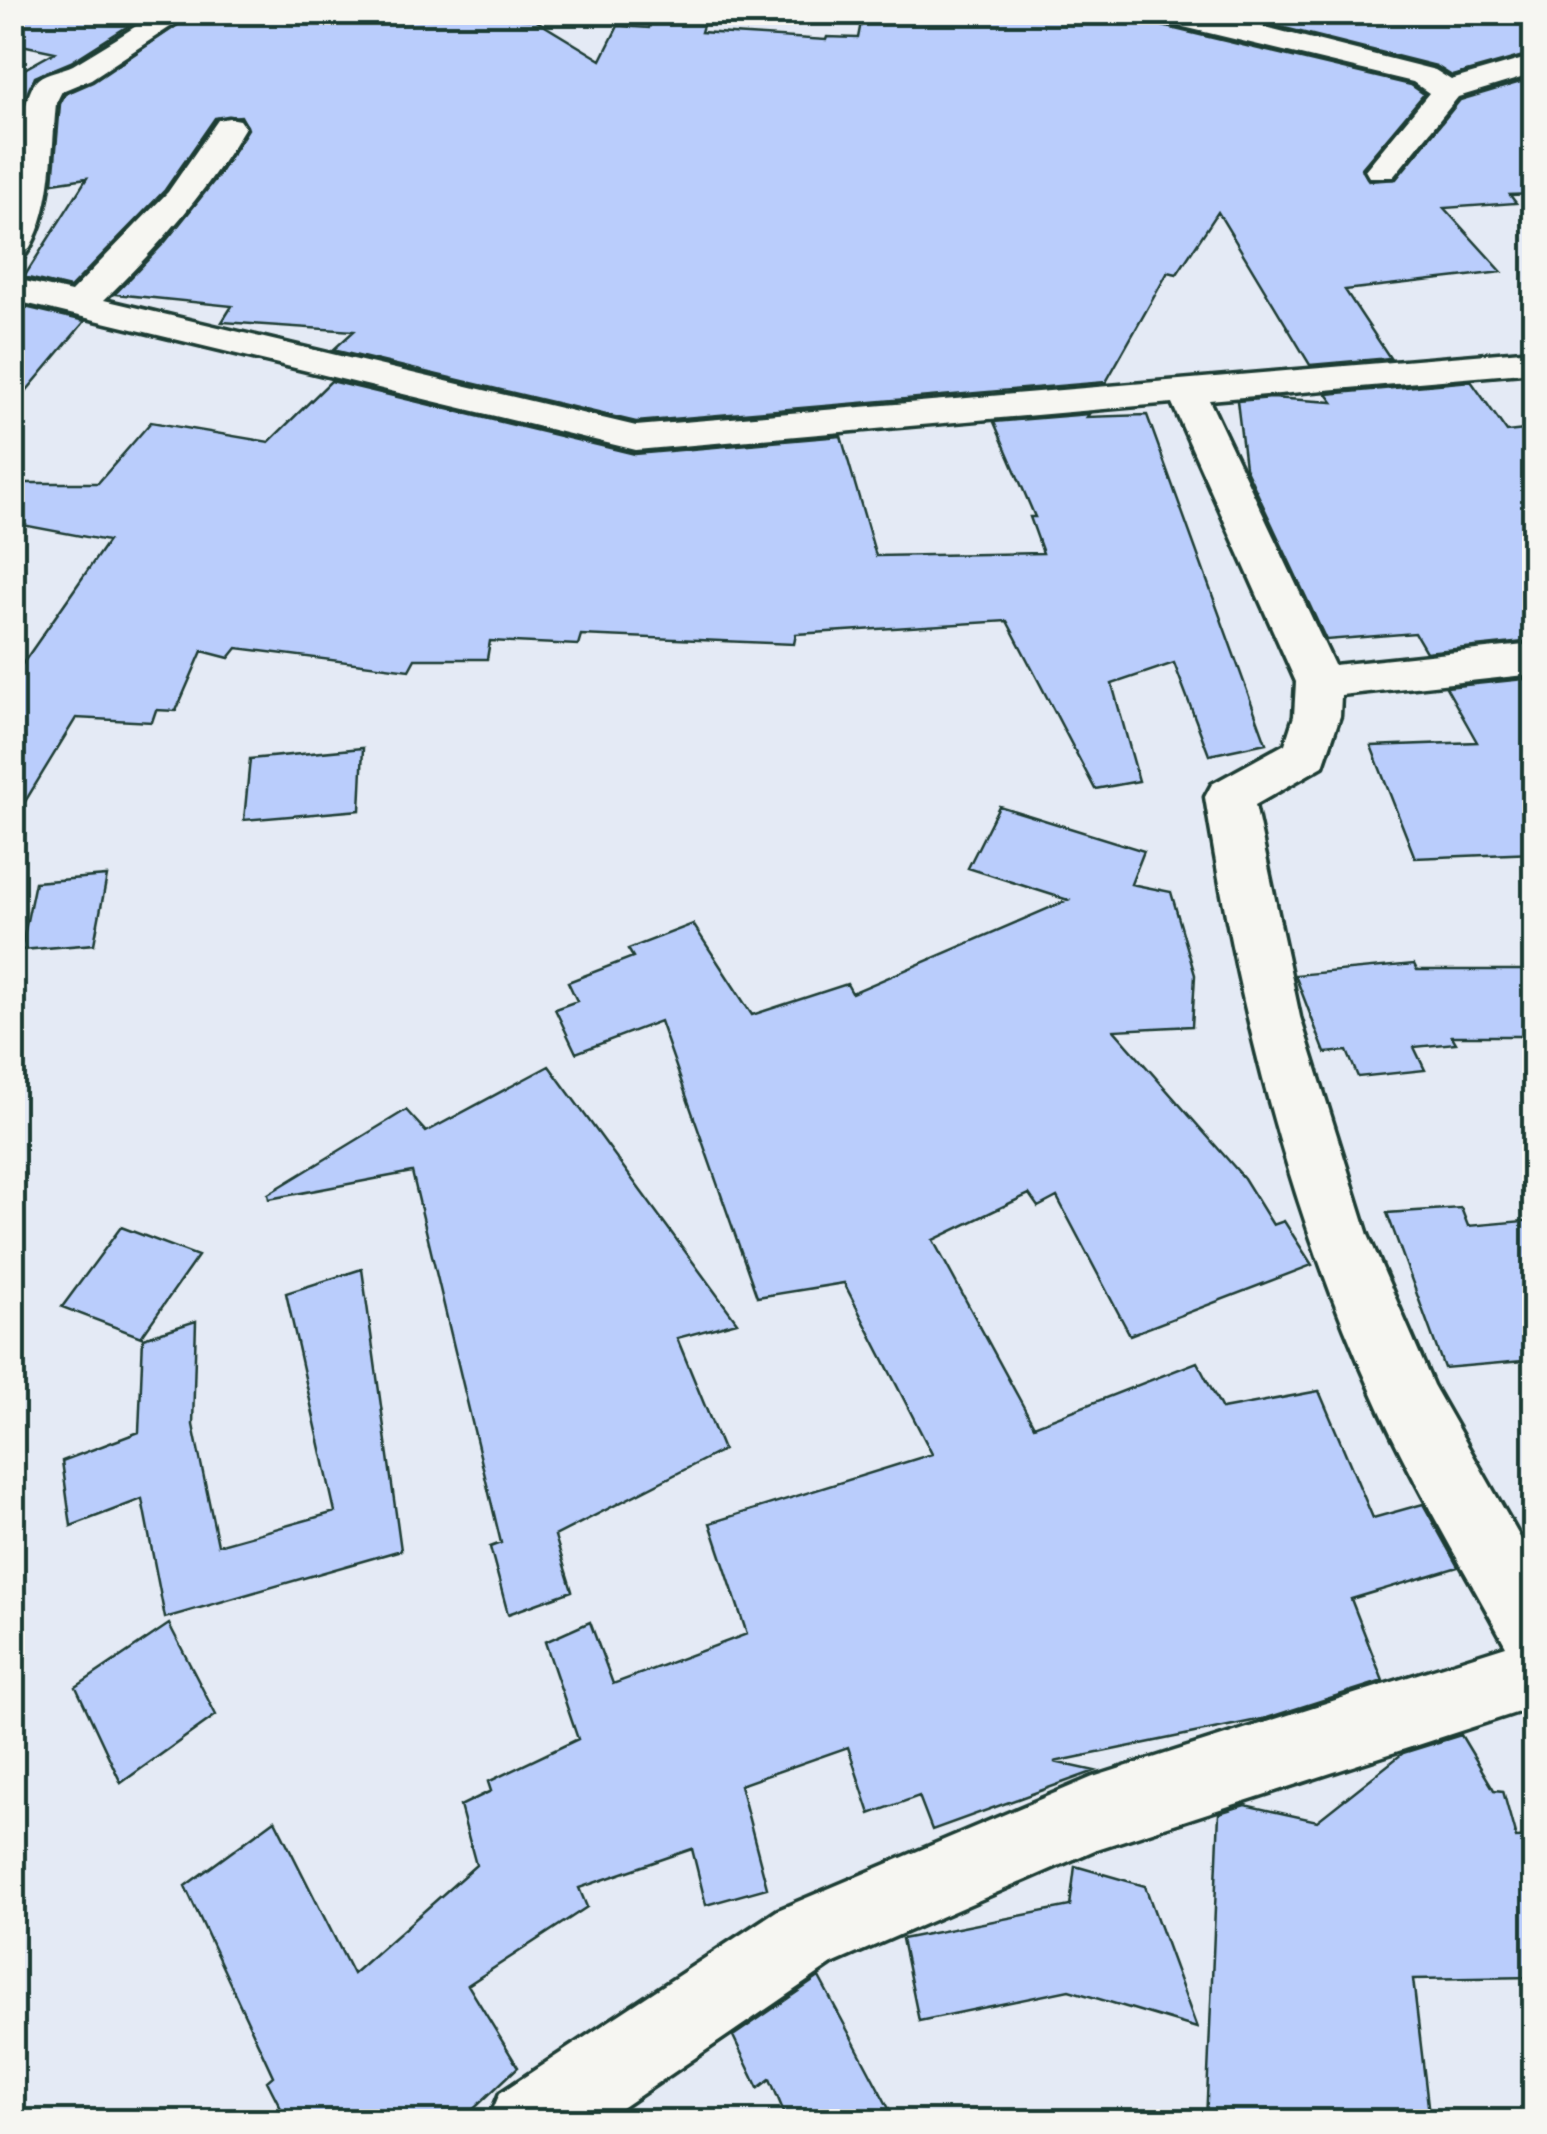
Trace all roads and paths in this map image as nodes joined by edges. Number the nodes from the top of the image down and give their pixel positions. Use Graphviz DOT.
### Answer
graph roads {
  1 [pos="179,12"];
  2 [pos="1156,12"];
  3 [pos="1534,65"];
  4 [pos="1447,91"];
  5 [pos="228,127"];
  6 [pos="1381,170"];
  7 [pos="12,250"];
  8 [pos="12,290"];
  9 [pos="79,305"];
  10 [pos="1534,361"];
  11 [pos="1185,390"];
  12 [pos="1534,659"];
  13 [pos="1320,682"];
  14 [pos="1534,1628"];
  15 [pos="1534,1672"];
  16 [pos="528,2122"];
  1 -- 7 [label="street"];
  2 -- 4 [label="street"];
  3 -- 4 [label="street"];
  4 -- 6 [label="street"];
  5 -- 9 [label="street"];
  8 -- 9 [label="street"];
  9 -- 11 [label="street"];
  10 -- 11 [label="street"];
  11 -- 13 [label="street"];
  12 -- 13 [label="street"];
  13 -- 14 [label="street"];
  15 -- 16 [label="street"];
}
